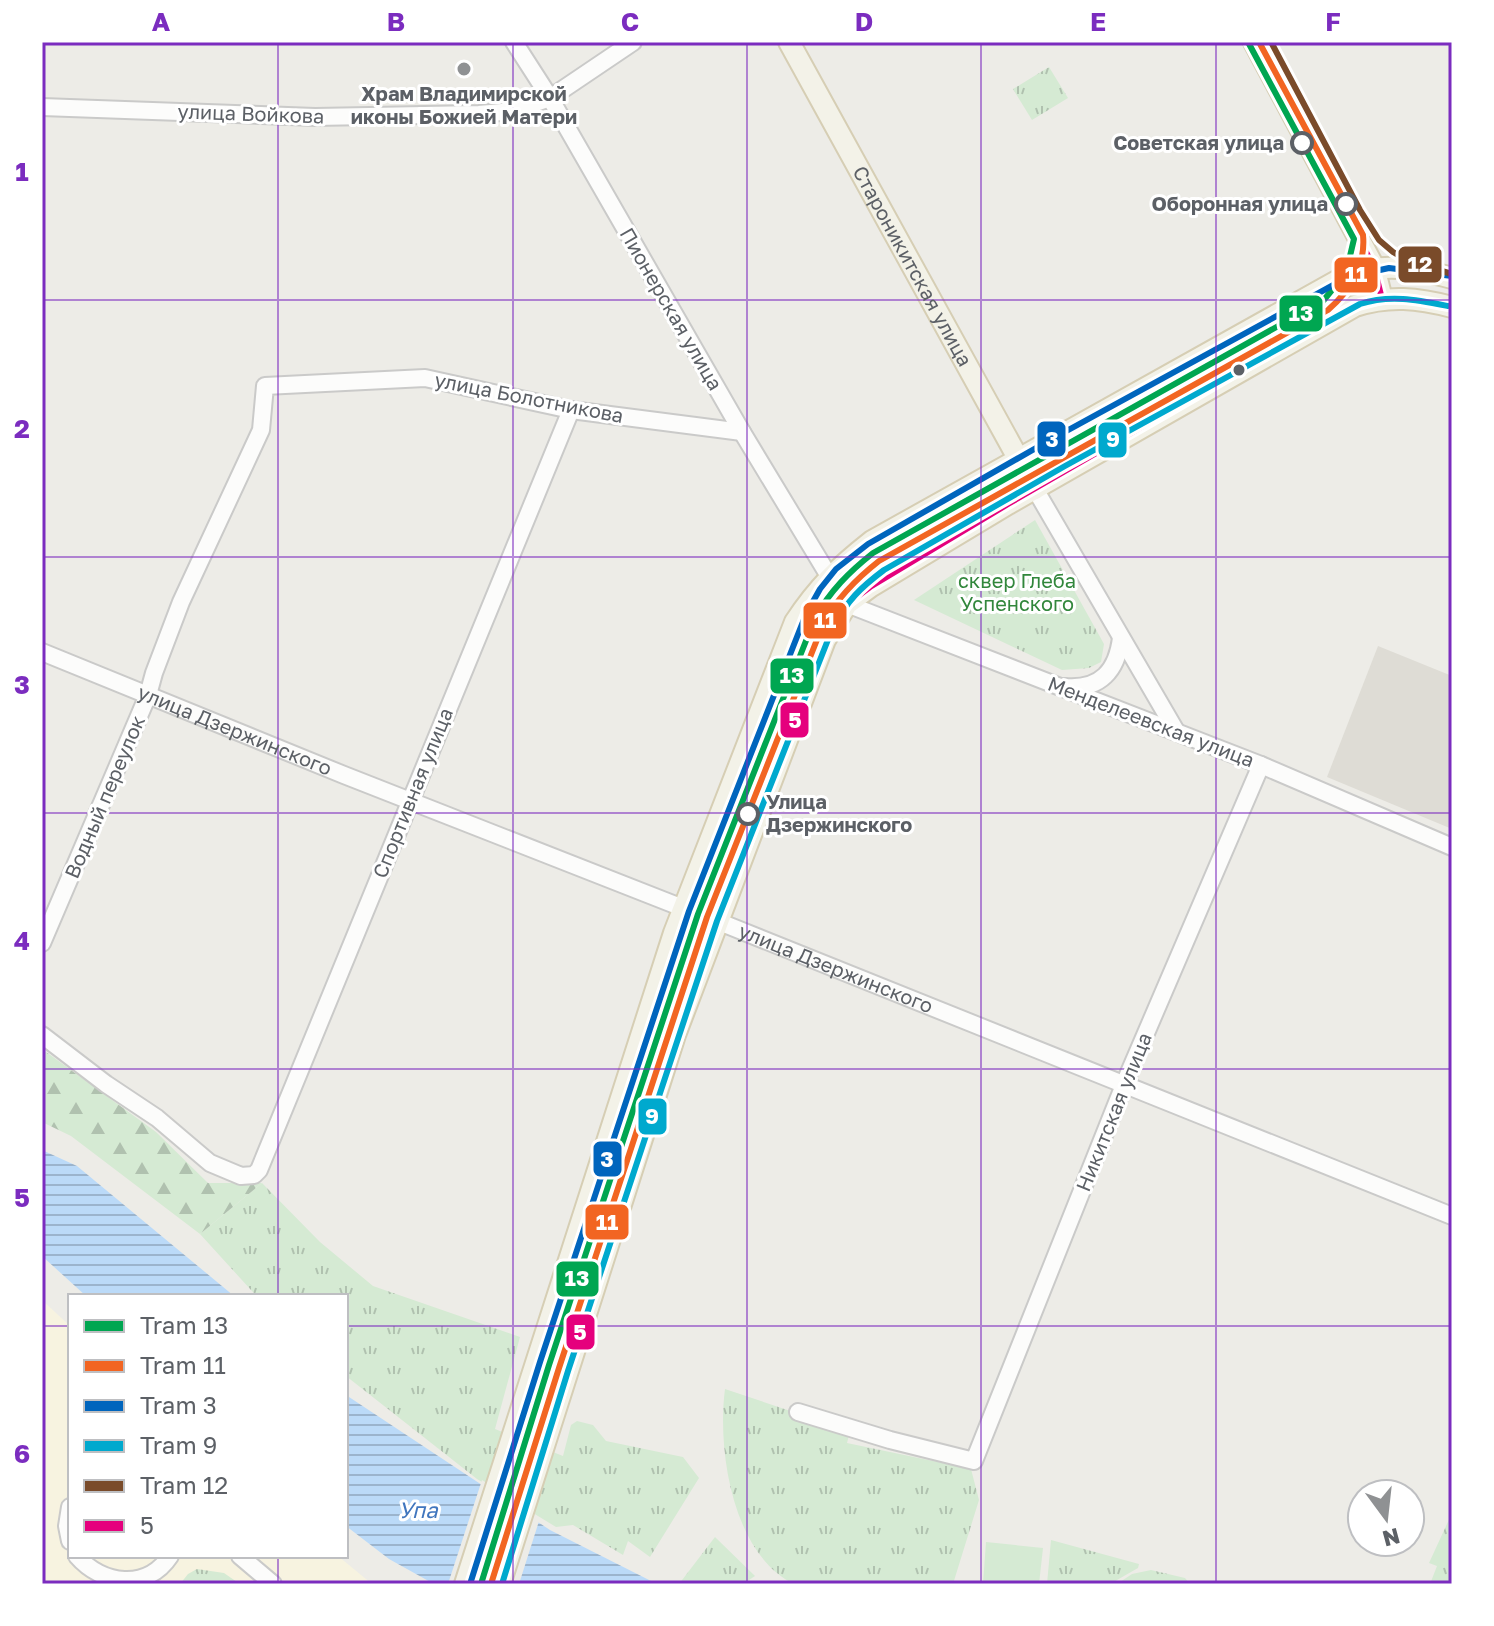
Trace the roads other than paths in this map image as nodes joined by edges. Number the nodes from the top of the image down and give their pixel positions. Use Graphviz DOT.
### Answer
graph roads {
  1 [pos="514,42"];
  2 [pos="633,42"];
  3 [pos="789,42"];
  4 [pos="1254,42"];
  5 [pos="550,98"];
  6 [pos="42,107"];
  7 [pos="1374,267"];
  8 [pos="1452,278"];
  9 [pos="1382,299"];
  10 [pos="1452,307"];
  11 [pos="571,410"];
  12 [pos="261,430"];
  13 [pos="742,432"];
  14 [pos="1019,458"];
  15 [pos="1035,489"];
  16 [pos="829,576"];
  17 [pos="847,604"];
  18 [pos="1121,638"];
  19 [pos="42,652"];
  20 [pos="1064,687"];
  21 [pos="148,695"];
  22 [pos="1176,731"];
  23 [pos="1261,765"];
  24 [pos="410,799"];
  25 [pos="1452,847"];
  26 [pos="683,908"];
  27 [pos="717,921"];
  28 [pos="42,943"];
  29 [pos="42,1035"];
  30 [pos="1125,1083"];
  31 [pos="1452,1216"];
  32 [pos="798,1412"];
  33 [pos="79,1558"];
  34 [pos="240,1558"];
  35 [pos="170,1560"];
  36 [pos="113,1582"];
  37 [pos="158,1584"];
  38 [pos="273,1584"];
  39 [pos="465,1584"];
  40 [pos="500,1584"];
  1 -- 5 [label="street, Пионерская улица"];
  2 -- 5 [label="street, улица Войкова"];
  3 -- 14 [label="main road, Староникитская улица"];
  4 -- 7 [label="main road"];
  5 -- 6 [label="street, улица Войкова"];
  5 -- 13 [label="street, Пионерская улица"];
  7 -- 8 [label="main road"];
  7 -- 9 [label="main road"];
  7 -- 14 [label="main road"];
  9 -- 10 [label="main road"];
  9 -- 15 [label="main road"];
  11 -- 12 [label="street, улица Болотникова"];
  11 -- 13 [label="street, улица Болотникова"];
  11 -- 24 [label="street, Спортивная улица"];
  12 -- 21 [label="street, Водный переулок"];
  13 -- 16 [label="street, Пионерская улица"];
  14 -- 15 [label="main road, Староникитская улица"];
  14 -- 16 [label="main road"];
  15 -- 17 [label="main road"];
  15 -- 18 [label="street"];
  16 -- 26 [label="main road"];
  17 -- 20 [label="street, Менделеевская улица"];
  17 -- 27 [label="main road"];
  18 -- 20 [label="street"];
  18 -- 22 [label="street"];
  19 -- 21 [label="street, улица Дзержинского"];
  20 -- 22 [label="street, Менделеевская улица"];
  21 -- 24 [label="street, улица Дзержинского"];
  21 -- 28 [label="street, Водный переулок"];
  22 -- 23 [label="street, Менделеевская улица"];
  23 -- 25 [label="street, Менделеевская улица"];
  23 -- 30 [label="street, Никитская улица"];
  24 -- 26 [label="street, улица Дзержинского"];
  24 -- 29 [label="street, Спортивная улица"];
  26 -- 27 [label="main road, улица Дзержинского"];
  26 -- 39 [label="main road"];
  27 -- 30 [label="street, улица Дзержинского"];
  27 -- 40 [label="main road"];
  30 -- 31 [label="street, улица Дзержинского"];
  30 -- 32 [label="street, Никитская улица"];
  33 -- 36 [label="street"];
  34 -- 38 [label="street"];
  35 -- 36 [label="street"];
  35 -- 37 [label="street"];
}
